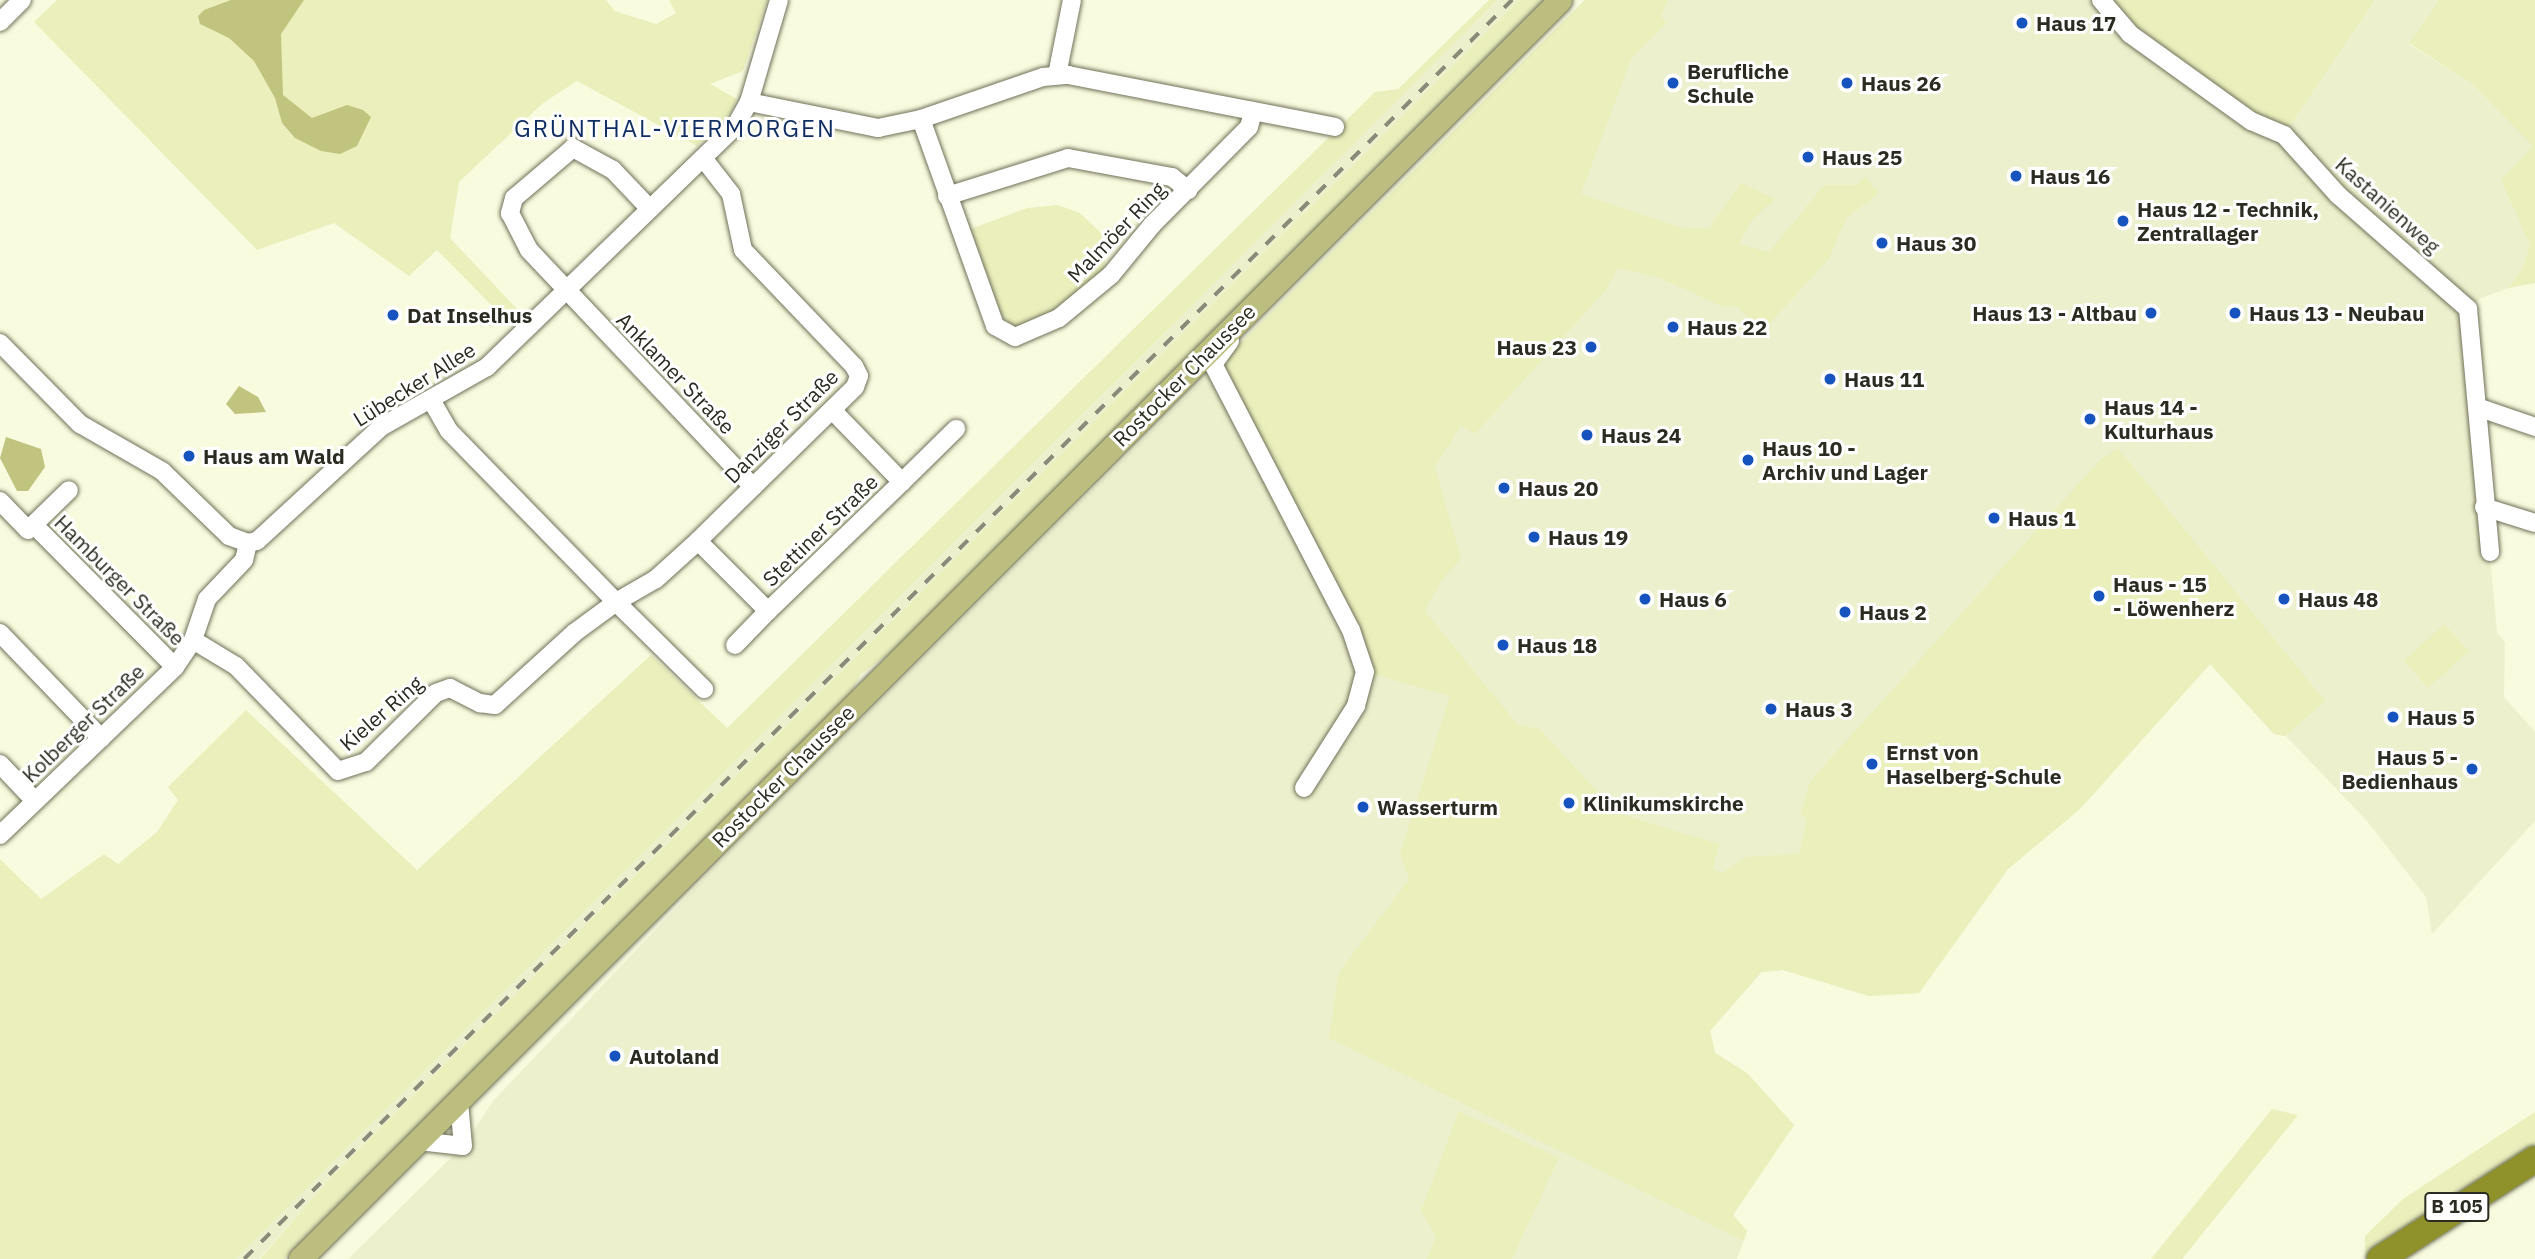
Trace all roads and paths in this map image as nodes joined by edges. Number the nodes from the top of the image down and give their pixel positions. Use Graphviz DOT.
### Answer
graph roads {
  1 [pos="22,0"];
  2 [pos="779,0"];
  3 [pos="1072,0"];
  4 [pos="1560,0"];
  5 [pos="2101,0"];
  6 [pos="0,22"];
  7 [pos="1057,75"];
  8 [pos="749,102"];
  9 [pos="1253,112"];
  10 [pos="921,119"];
  11 [pos="1335,127"];
  12 [pos="703,158"];
  13 [pos="1188,190"];
  14 [pos="947,196"];
  15 [pos="650,209"];
  16 [pos="566,291"];
  17 [pos="1266,293"];
  18 [pos="1,347"];
  19 [pos="432,401"];
  20 [pos="2477,407"];
  21 [pos="832,410"];
  22 [pos="2535,427"];
  23 [pos="956,429"];
  24 [pos="902,482"];
  25 [pos="753,487"];
  26 [pos="69,490"];
  27 [pos="0,501"];
  28 [pos="2484,507"];
  29 [pos="2535,523"];
  30 [pos="34,525"];
  31 [pos="698,541"];
  32 [pos="248,544"];
  33 [pos="2490,552"];
  34 [pos="616,602"];
  35 [pos="768,611"];
  36 [pos="0,633"];
  37 [pos="193,640"];
  38 [pos="735,645"];
  39 [pos="174,667"];
  40 [pos="704,690"];
  41 [pos="101,738"];
  42 [pos="0,764"];
  43 [pos="1304,788"];
  44 [pos="35,801"];
  45 [pos="0,835"];
  46 [pos="459,1102"];
  47 [pos="419,1141"];
  48 [pos="2535,1158"];
  49 [pos="300,1259"];
  50 [pos="2380,1259"];
  1 -- 6 [label="street"];
  2 -- 8 [label="street, Lübecker Allee"];
  3 -- 7 [label="street"];
  4 -- 17 [label="main road, Rostocker Chaussee"];
  5 -- 20 [label="street, Kastanienweg"];
  7 -- 9 [label="street"];
  7 -- 10 [label="street"];
  8 -- 10 [label="street"];
  8 -- 12 [label="street, Lübecker Allee"];
  9 -- 11 [label="street"];
  9 -- 13 [label="street, Malmöer Ring"];
  10 -- 14 [label="street, Malmöer Ring"];
  12 -- 15 [label="street, Lübecker Allee"];
  12 -- 21 [label="street, Danziger Straße"];
  13 -- 14 [label="street"];
  13 -- 14 [label="street, Malmöer Ring"];
  15 -- 16 [label="street, Lübecker Allee"];
  15 -- 16 [label="street, Anklamer Straße"];
  16 -- 19 [label="street, Lübecker Allee"];
  16 -- 25 [label="street, Anklamer Straße"];
  17 -- 43 [label="street, Rostocker Chaussee"];
  17 -- 46 [label="main road, Rostocker Chaussee"];
  18 -- 32 [label="street"];
  19 -- 32 [label="street, Lübecker Allee"];
  19 -- 34 [label="street"];
  20 -- 22 [label="street"];
  20 -- 28 [label="street, Kastanienweg"];
  21 -- 24 [label="street, Stettiner Straße"];
  21 -- 25 [label="street, Danziger Straße"];
  23 -- 24 [label="street"];
  24 -- 35 [label="street, Stettiner Straße"];
  25 -- 31 [label="street, Danziger Straße"];
  26 -- 30 [label="street, Hamburger Straße"];
  27 -- 30 [label="street, Hamburger Straße"];
  28 -- 29 [label="street"];
  28 -- 33 [label="street, Kastanienweg"];
  30 -- 39 [label="street, Hamburger Straße"];
  31 -- 34 [label="street, Danziger Straße"];
  31 -- 35 [label="street, Stettiner Straße"];
  32 -- 37 [label="street"];
  34 -- 37 [label="street, Kieler Ring"];
  34 -- 40 [label="street"];
  35 -- 38 [label="street"];
  36 -- 41 [label="street"];
  37 -- 39 [label="street, Kolberger Straße"];
  39 -- 41 [label="street, Kolberger Straße"];
  41 -- 44 [label="street, Kolberger Straße"];
  42 -- 44 [label="street"];
  44 -- 45 [label="street, Kolberger Straße"];
  46 -- 47 [label="main road, Rostocker Chaussee"];
  46 -- 47 [label="street"];
  47 -- 49 [label="main road, Rostocker Chaussee"];
  48 -- 50 [label="highway, B 105"];
}
